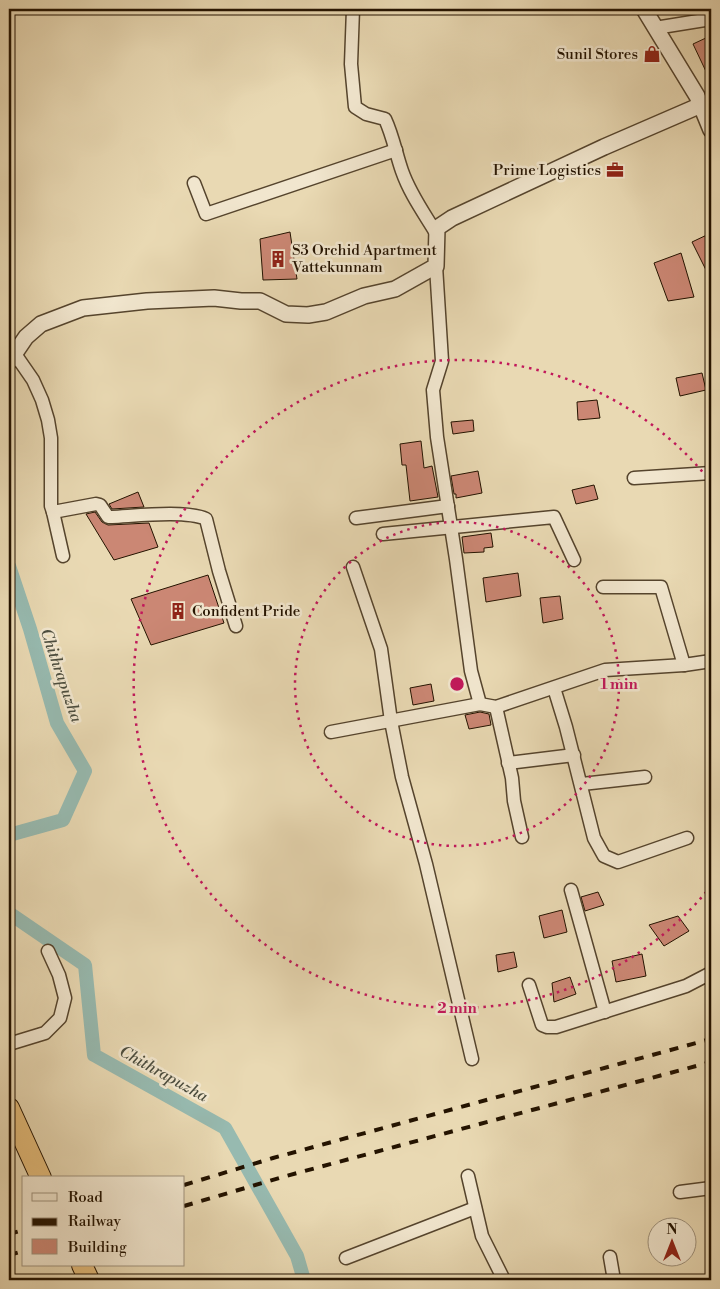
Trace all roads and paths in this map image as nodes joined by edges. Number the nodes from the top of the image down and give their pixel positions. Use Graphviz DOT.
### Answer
graph roads {
  1 [pos="353,9"];
  2 [pos="644,9"];
  3 [pos="711,19"];
  4 [pos="655,28"];
  5 [pos="701,105"];
  6 [pos="711,130"];
  7 [pos="396,150"];
  8 [pos="194,183"];
  9 [pos="436,233"];
  10 [pos="436,266"];
  11 [pos="12,358"];
  12 [pos="711,473"];
  13 [pos="634,478"];
  14 [pos="448,506"];
  15 [pos="53,512"];
  16 [pos="356,518"];
  17 [pos="451,527"];
  18 [pos="383,534"];
  19 [pos="62,556"];
  20 [pos="574,560"];
  21 [pos="353,567"];
  22 [pos="603,587"];
  23 [pos="236,626"];
  24 [pos="711,661"];
  25 [pos="684,665"];
  26 [pos="554,688"];
  27 [pos="480,704"];
  28 [pos="496,707"];
  29 [pos="391,721"];
  30 [pos="331,732"];
  31 [pos="574,755"];
  32 [pos="508,763"];
  33 [pos="645,777"];
  34 [pos="582,784"];
  35 [pos="522,837"];
  36 [pos="687,838"];
  37 [pos="571,890"];
  38 [pos="48,951"];
  39 [pos="711,974"];
  40 [pos="529,985"];
  41 [pos="605,1012"];
  42 [pos="9,1044"];
  43 [pos="472,1059"];
  44 [pos="9,1108"];
  45 [pos="40,1176"];
  46 [pos="468,1176"];
  47 [pos="711,1188"];
  48 [pos="680,1192"];
  49 [pos="475,1208"];
  50 [pos="610,1257"];
  51 [pos="346,1258"];
  52 [pos="82,1266"];
  53 [pos="89,1280"];
  54 [pos="504,1280"];
  55 [pos="614,1280"];
  1 -- 7 [label="street"];
  2 -- 4 [label="street"];
  3 -- 4 [label="street"];
  4 -- 5 [label="street"];
  5 -- 6 [label="street"];
  5 -- 9 [label="street"];
  7 -- 8 [label="street"];
  7 -- 9 [label="street"];
  9 -- 10 [label="street"];
  10 -- 11 [label="street"];
  10 -- 14 [label="street"];
  11 -- 15 [label="street"];
  12 -- 13 [label="street"];
  14 -- 16 [label="street"];
  14 -- 17 [label="street"];
  15 -- 19 [label="street"];
  15 -- 23 [label="street"];
  17 -- 18 [label="street"];
  17 -- 20 [label="street"];
  17 -- 27 [label="street"];
  21 -- 29 [label="street"];
  22 -- 25 [label="street"];
  24 -- 25 [label="street"];
  25 -- 26 [label="street"];
  26 -- 28 [label="street"];
  26 -- 31 [label="street"];
  27 -- 28 [label="street"];
  27 -- 29 [label="street"];
  28 -- 32 [label="street"];
  29 -- 30 [label="street"];
  29 -- 43 [label="street"];
  31 -- 32 [label="street"];
  31 -- 34 [label="street"];
  32 -- 35 [label="street"];
  33 -- 34 [label="street"];
  34 -- 36 [label="street"];
  37 -- 41 [label="street"];
  38 -- 42 [label="street"];
  39 -- 41 [label="street"];
  40 -- 41 [label="street"];
  44 -- 45 [label="highway"];
  46 -- 49 [label="street"];
  47 -- 48 [label="street"];
  49 -- 51 [label="street"];
  49 -- 54 [label="street"];
  50 -- 55 [label="street"];
  52 -- 53 [label="highway"];
}
